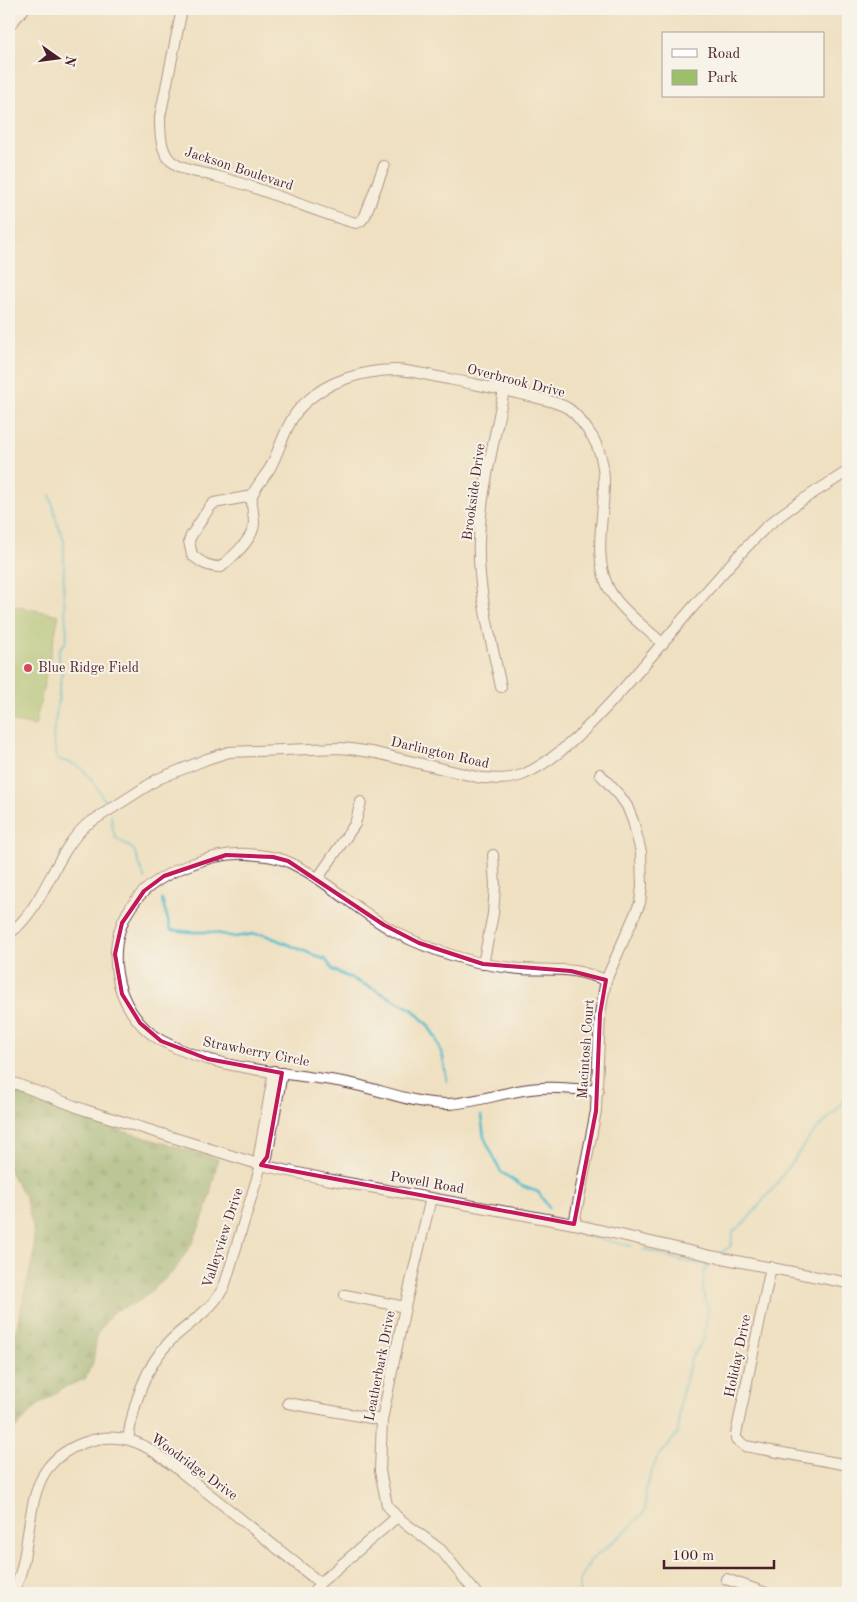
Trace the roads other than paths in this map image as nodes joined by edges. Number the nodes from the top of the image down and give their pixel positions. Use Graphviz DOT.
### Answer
graph roads {
  1 [pos="24,9"];
  2 [pos="182,9"];
  3 [pos="9,26"];
  4 [pos="384,166"];
  5 [pos="504,390"];
  6 [pos="848,471"];
  7 [pos="252,496"];
  8 [pos="663,644"];
  9 [pos="500,686"];
  10 [pos="600,774"];
  11 [pos="361,802"];
  12 [pos="493,855"];
  13 [pos="318,878"];
  14 [pos="9,934"];
  15 [pos="483,964"];
  16 [pos="606,980"];
  17 [pos="278,1072"];
  18 [pos="9,1080"];
  19 [pos="598,1091"];
  20 [pos="261,1165"];
  21 [pos="430,1198"];
  22 [pos="574,1224"];
  23 [pos="771,1267"];
  24 [pos="848,1283"];
  25 [pos="345,1295"];
  26 [pos="405,1306"];
  27 [pos="288,1403"];
  28 [pos="382,1420"];
  29 [pos="128,1440"];
  30 [pos="848,1465"];
  31 [pos="397,1517"];
  32 [pos="726,1579"];
  33 [pos="320,1583"];
  34 [pos="12,1593"];
  35 [pos="313,1593"];
  36 [pos="476,1593"];
  37 [pos="766,1593"];
  1 -- 3 [label="street"];
  2 -- 4 [label="street, Jackson Boulevard"];
  5 -- 7 [label="street, Overbrook Drive"];
  5 -- 8 [label="street, Overbrook Drive"];
  5 -- 9 [label="street, Brookside Drive"];
  6 -- 8 [label="street, Darlington Road"];
  7 -- 7 [label="street"];
  8 -- 14 [label="street, Darlington Road"];
  10 -- 16 [label="street, Macintosh Court"];
  11 -- 13 [label="street"];
  12 -- 15 [label="street"];
  13 -- 15 [label="street, Strawberry Circle"];
  13 -- 17 [label="street, Strawberry Circle"];
  15 -- 16 [label="street, Strawberry Circle"];
  16 -- 19 [label="street, Macintosh Court"];
  17 -- 19 [label="street, Strawberry Circle"];
  17 -- 20 [label="street, Valleyview Drive"];
  18 -- 20 [label="street, Powell Road"];
  19 -- 22 [label="street, Macintosh Court"];
  20 -- 21 [label="street, Powell Road"];
  20 -- 29 [label="street, Valleyview Drive"];
  21 -- 22 [label="street, Powell Road"];
  21 -- 26 [label="street, Leatherbark Drive"];
  22 -- 23 [label="street, Powell Road"];
  23 -- 24 [label="street, Powell Road"];
  23 -- 30 [label="street, Holiday Drive"];
  25 -- 26 [label="street"];
  26 -- 28 [label="street, Leatherbark Drive"];
  27 -- 28 [label="street"];
  28 -- 31 [label="street, Leatherbark Drive"];
  29 -- 33 [label="street, Woodridge Drive"];
  29 -- 34 [label="street, Woodridge Drive"];
  31 -- 33 [label="street"];
  31 -- 36 [label="street, Leatherbark Drive"];
  32 -- 37 [label="street"];
  33 -- 35 [label="street"];
}
